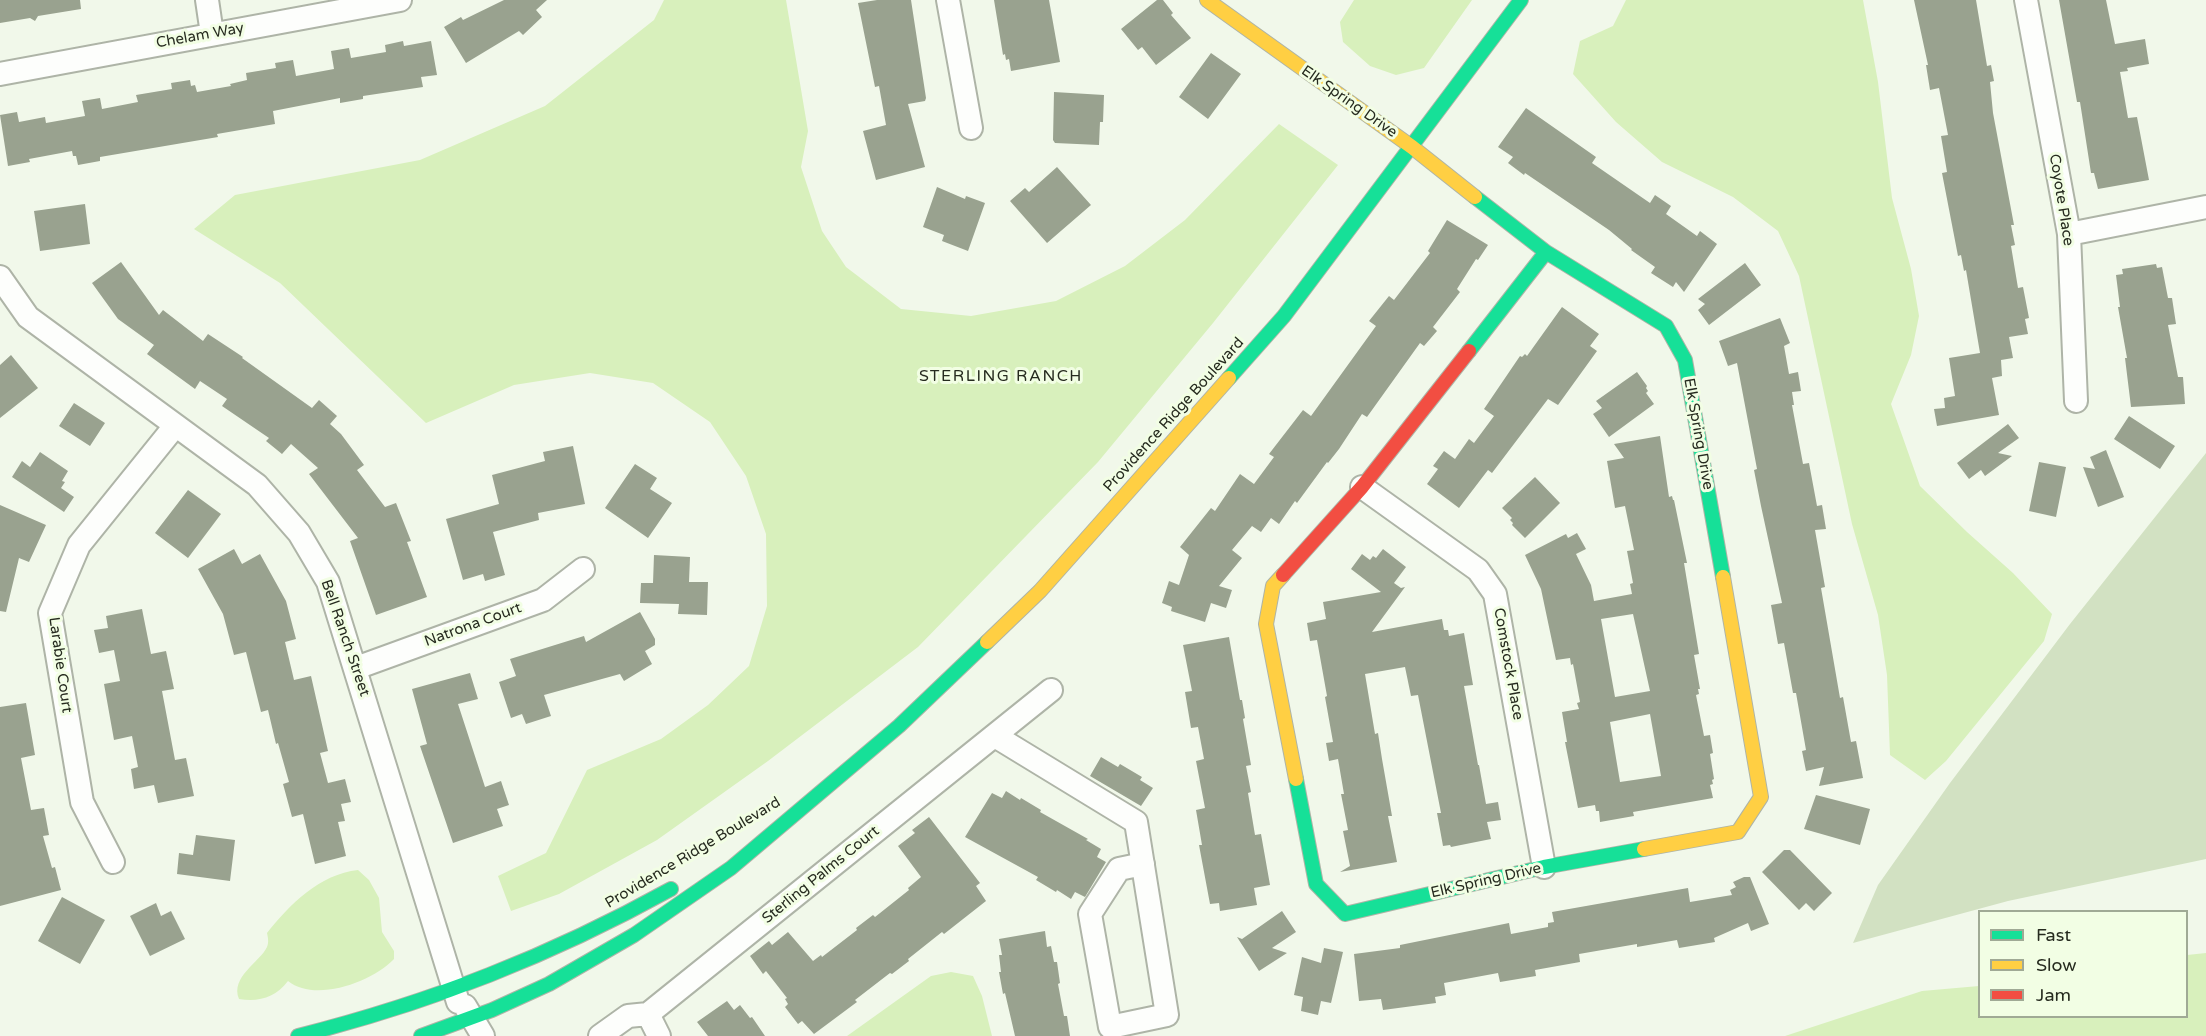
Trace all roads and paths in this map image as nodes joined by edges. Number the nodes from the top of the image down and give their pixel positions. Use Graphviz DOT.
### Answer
graph roads {
  1 [pos="207,0"];
  2 [pos="400,0"];
  3 [pos="948,0"];
  4 [pos="1207,0"];
  5 [pos="1521,0"];
  6 [pos="2026,0"];
  7 [pos="212,34"];
  8 [pos="0,74"];
  9 [pos="971,128"];
  10 [pos="1412,147"];
  11 [pos="2206,207"];
  12 [pos="2069,234"];
  13 [pos="1546,252"];
  14 [pos="0,277"];
  15 [pos="2076,401"];
  16 [pos="175,426"];
  17 [pos="1362,487"];
  18 [pos="584,569"];
  19 [pos="356,668"];
  20 [pos="1051,690"];
  21 [pos="995,735"];
  22 [pos="801,807"];
  23 [pos="724,855"];
  24 [pos="113,862"];
  25 [pos="1143,864"];
  26 [pos="1544,867"];
  27 [pos="679,884"];
  28 [pos="456,989"];
  29 [pos="648,1014"];
  30 [pos="470,1028"];
  31 [pos="298,1036"];
  32 [pos="421,1036"];
  33 [pos="600,1036"];
  34 [pos="659,1036"];
  1 -- 7 [label="street"];
  2 -- 7 [label="street, Chelam Way"];
  3 -- 9 [label="street"];
  4 -- 10 [label="street, Elk Spring Drive"];
  5 -- 10 [label="street, Providence Ridge Boulevard"];
  6 -- 12 [label="street, Coyote Place"];
  7 -- 8 [label="street, Chelam Way"];
  10 -- 13 [label="street, Elk Spring Drive"];
  10 -- 22 [label="street, Providence Ridge Boulevard"];
  11 -- 12 [label="street"];
  12 -- 15 [label="street, Coyote Place"];
  13 -- 17 [label="street, Elk Spring Drive"];
  13 -- 26 [label="street, Elk Spring Drive"];
  14 -- 16 [label="street, Bell Ranch Street"];
  16 -- 19 [label="street, Bell Ranch Street"];
  16 -- 24 [label="street, Larabie Court"];
  17 -- 26 [label="street, Comstock Place"];
  17 -- 26 [label="street, Elk Spring Drive"];
  18 -- 19 [label="street, Natrona Court"];
  19 -- 28 [label="street, Bell Ranch Street"];
  20 -- 21 [label="street, Sterling Palms Court"];
  21 -- 25 [label="street"];
  21 -- 29 [label="street, Sterling Palms Court"];
  22 -- 23 [label="street, Providence Ridge Boulevard"];
  22 -- 30 [label="street, Providence Ridge Boulevard"];
  25 -- 25 [label="street"];
  27 -- 28 [label="street, Providence Ridge Boulevard"];
  28 -- 30 [label="street"];
  28 -- 31 [label="street, Providence Ridge Boulevard"];
  29 -- 33 [label="street, Sterling Palms Court"];
  29 -- 34 [label="street"];
  30 -- 32 [label="street, Providence Ridge Boulevard"];
}
